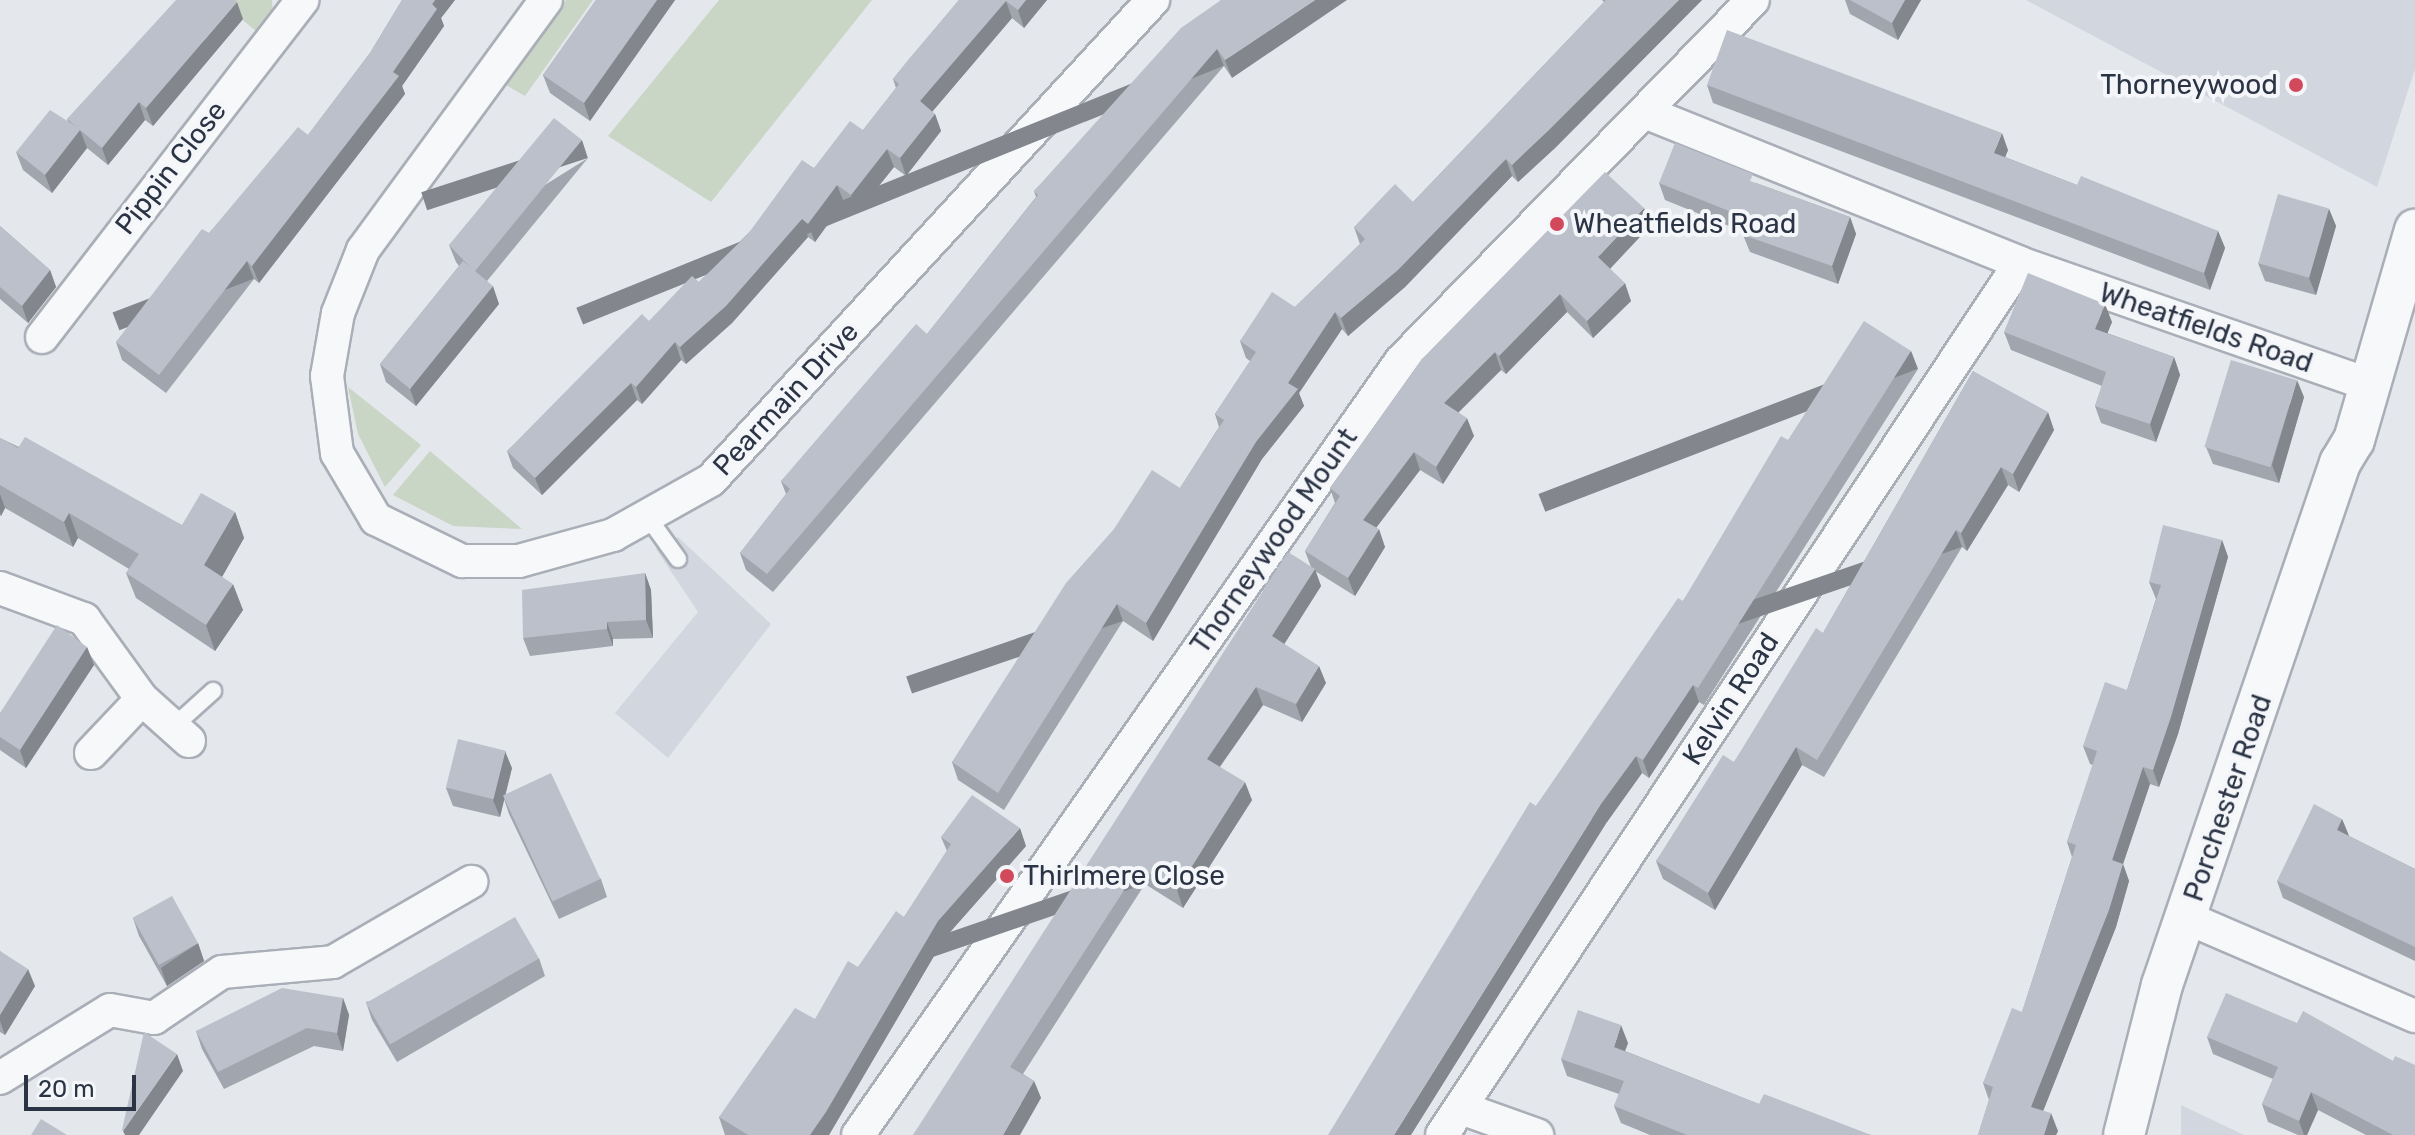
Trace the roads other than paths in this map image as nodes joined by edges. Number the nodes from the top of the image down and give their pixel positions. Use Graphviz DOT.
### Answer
graph roads {
  1 [pos="302,0"];
  2 [pos="546,0"];
  3 [pos="1153,0"];
  4 [pos="1753,0"];
  5 [pos="1645,112"];
  6 [pos="2415,230"];
  7 [pos="2020,263"];
  8 [pos="42,337"];
  9 [pos="2362,399"];
  10 [pos="647,516"];
  11 [pos="678,559"];
  12 [pos="0,588"];
  13 [pos="213,691"];
  14 [pos="142,699"];
  15 [pos="181,734"];
  16 [pos="91,753"];
  17 [pos="471,882"];
  18 [pos="2187,918"];
  19 [pos="2415,1016"];
  20 [pos="0,1078"];
  21 [pos="1461,1108"];
  22 [pos="858,1135"];
  23 [pos="1442,1135"];
  24 [pos="1537,1135"];
  25 [pos="2124,1135"];
  1 -- 8 [label="street, Pippin Close"];
  2 -- 10 [label="street, Pearmain Drive"];
  3 -- 10 [label="street, Pearmain Drive"];
  4 -- 5 [label="street, Thorneywood Mount"];
  5 -- 7 [label="street, Wheatfields Road"];
  5 -- 22 [label="street, Thorneywood Mount"];
  6 -- 9 [label="street, Porchester Road"];
  7 -- 9 [label="street, Wheatfields Road"];
  7 -- 21 [label="street, Kelvin Road"];
  9 -- 18 [label="street, Porchester Road"];
  10 -- 11 [label="lane"];
  12 -- 14 [label="street"];
  13 -- 15 [label="lane"];
  14 -- 15 [label="street"];
  14 -- 16 [label="street"];
  17 -- 20 [label="street"];
  18 -- 19 [label="street"];
  18 -- 25 [label="street, Porchester Road"];
  21 -- 23 [label="street, Kelvin Road"];
  21 -- 24 [label="street"];
}
